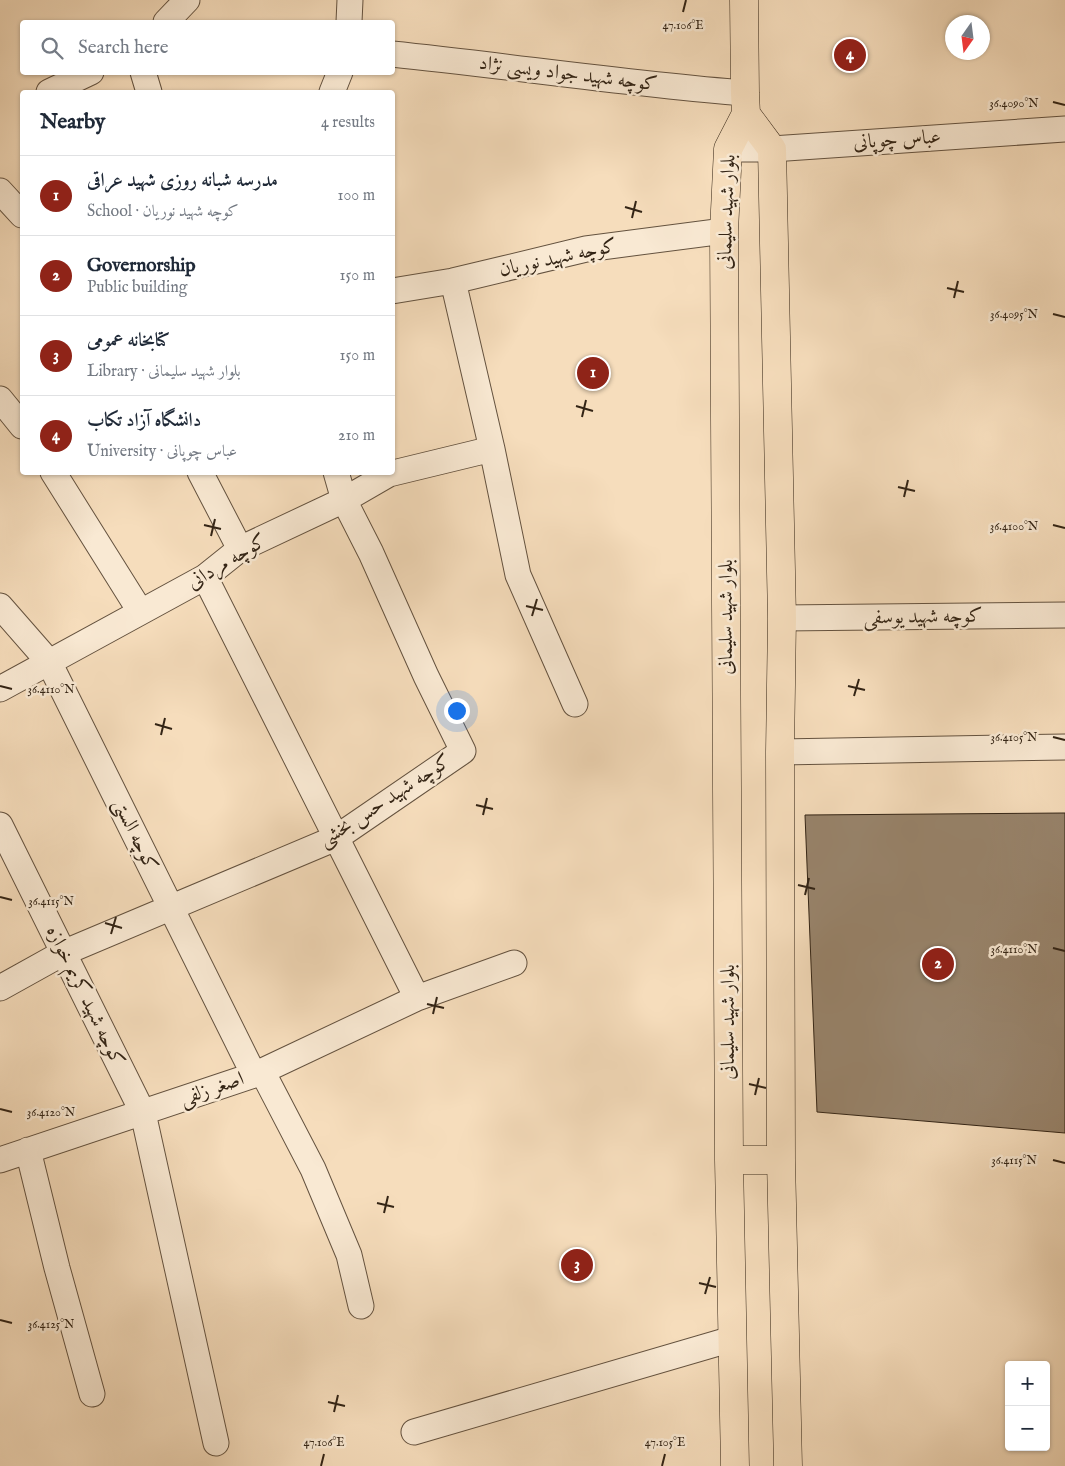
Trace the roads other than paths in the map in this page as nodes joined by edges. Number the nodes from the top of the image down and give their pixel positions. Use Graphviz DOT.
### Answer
graph roads {
  1 [pos="187,0"];
  2 [pos="350,0"];
  3 [pos="744,0"];
  4 [pos="168,20"];
  5 [pos="349,20"];
  6 [pos="395,54"];
  7 [pos="85,75"];
  8 [pos="144,75"];
  9 [pos="339,75"];
  10 [pos="53,90"];
  11 [pos="148,90"];
  12 [pos="333,90"];
  13 [pos="745,103"];
  14 [pos="1065,129"];
  15 [pos="728,149"];
  16 [pos="772,149"];
  17 [pos="0,191"];
  18 [pos="20,213"];
  19 [pos="724,231"];
  20 [pos="453,281"];
  21 [pos="395,291"];
  22 [pos="0,399"];
  23 [pos="20,424"];
  24 [pos="492,449"];
  25 [pos="395,473"];
  26 [pos="55,475"];
  27 [pos="202,475"];
  28 [pos="337,475"];
  29 [pos="387,475"];
  30 [pos="344,500"];
  31 [pos="240,549"];
  32 [pos="205,577"];
  33 [pos="0,606"];
  34 [pos="140,611"];
  35 [pos="1065,615"];
  36 [pos="782,618"];
  37 [pos="49,662"];
  38 [pos="0,689"];
  39 [pos="575,704"];
  40 [pos="1065,747"];
  41 [pos="780,752"];
  42 [pos="0,825"];
  43 [pos="336,838"];
  44 [pos="170,908"];
  45 [pos="63,953"];
  46 [pos="514,963"];
  47 [pos="0,988"];
  48 [pos="417,998"];
  49 [pos="258,1073"];
  50 [pos="143,1113"];
  51 [pos="28,1150"];
  52 [pos="0,1160"];
  53 [pos="729,1160"];
  54 [pos="781,1160"];
  55 [pos="361,1306"];
  56 [pos="732,1339"];
  57 [pos="92,1394"];
  58 [pos="414,1432"];
  59 [pos="216,1443"];
  60 [pos="735,1466"];
  61 [pos="788,1466"];
  1 -- 4 [label="street"];
  2 -- 5 [label="street"];
  3 -- 13 [label="main road"];
  6 -- 13 [label="street, کوچه شهید جواد ویسی نژاد"];
  7 -- 10 [label="street"];
  8 -- 11 [label="street"];
  9 -- 12 [label="street"];
  13 -- 15 [label="main road, بلوار شهید سلیمانی"];
  13 -- 16 [label="main road, بلوار شهید سلیمانی"];
  14 -- 16 [label="street, عباس چوپانی"];
  15 -- 16 [label="street, عباس چوپانی"];
  15 -- 19 [label="main road, بلوار شهید سلیمانی"];
  16 -- 36 [label="main road"];
  17 -- 18 [label="street"];
  19 -- 20 [label="street, کوچه شهید نوریان"];
  19 -- 53 [label="main road, بلوار شهید سلیمانی"];
  20 -- 21 [label="street, کوچه شهید نوریان"];
  20 -- 24 [label="street"];
  22 -- 23 [label="street"];
  24 -- 25 [label="street, کوچه مردانی"];
  24 -- 39 [label="street"];
  26 -- 34 [label="street"];
  27 -- 31 [label="street"];
  28 -- 30 [label="street, کوچه شهید حس بخشی"];
  29 -- 30 [label="street, کوچه مردانی"];
  30 -- 31 [label="street, کوچه مردانی"];
  30 -- 43 [label="street, کوچه شهید حس بخشی"];
  31 -- 32 [label="street, کوچه مردانی"];
  32 -- 34 [label="street, کوچه مردانی"];
  32 -- 43 [label="street"];
  33 -- 37 [label="street, کوچه الستی"];
  34 -- 37 [label="street, کوچه مردانی"];
  35 -- 36 [label="street, کوچه شهید یوسفی"];
  36 -- 41 [label="main road"];
  37 -- 38 [label="street, کوچه مردانی"];
  37 -- 44 [label="street, کوچه الستی"];
  40 -- 41 [label="street"];
  41 -- 54 [label="main road"];
  42 -- 45 [label="street, کوچه شهید کریم خوازه"];
  43 -- 44 [label="street, کوچه شهید حس بخشی"];
  43 -- 48 [label="street"];
  44 -- 45 [label="street, کوچه شهید حس بخشی"];
  44 -- 49 [label="street, کوچه الستی"];
  45 -- 47 [label="street, کوچه شهید حس بخشی"];
  45 -- 50 [label="street, کوچه شهید کریم خوازه"];
  46 -- 48 [label="street, اصغر زلفی"];
  48 -- 49 [label="street, اصغر زلفی"];
  49 -- 50 [label="street, اصغر زلفی"];
  49 -- 55 [label="street, کوچه الستی"];
  50 -- 51 [label="street, اصغر زلفی"];
  50 -- 59 [label="street, کوچه شهید کریم خوازه"];
  51 -- 52 [label="street, اصغر زلفی"];
  51 -- 57 [label="street"];
  53 -- 54 [label="main road"];
  53 -- 56 [label="main road, بلوار شهید سلیمانی"];
  54 -- 61 [label="main road"];
  56 -- 58 [label="street"];
  56 -- 60 [label="main road, بلوار شهید سلیمانی"];
}
